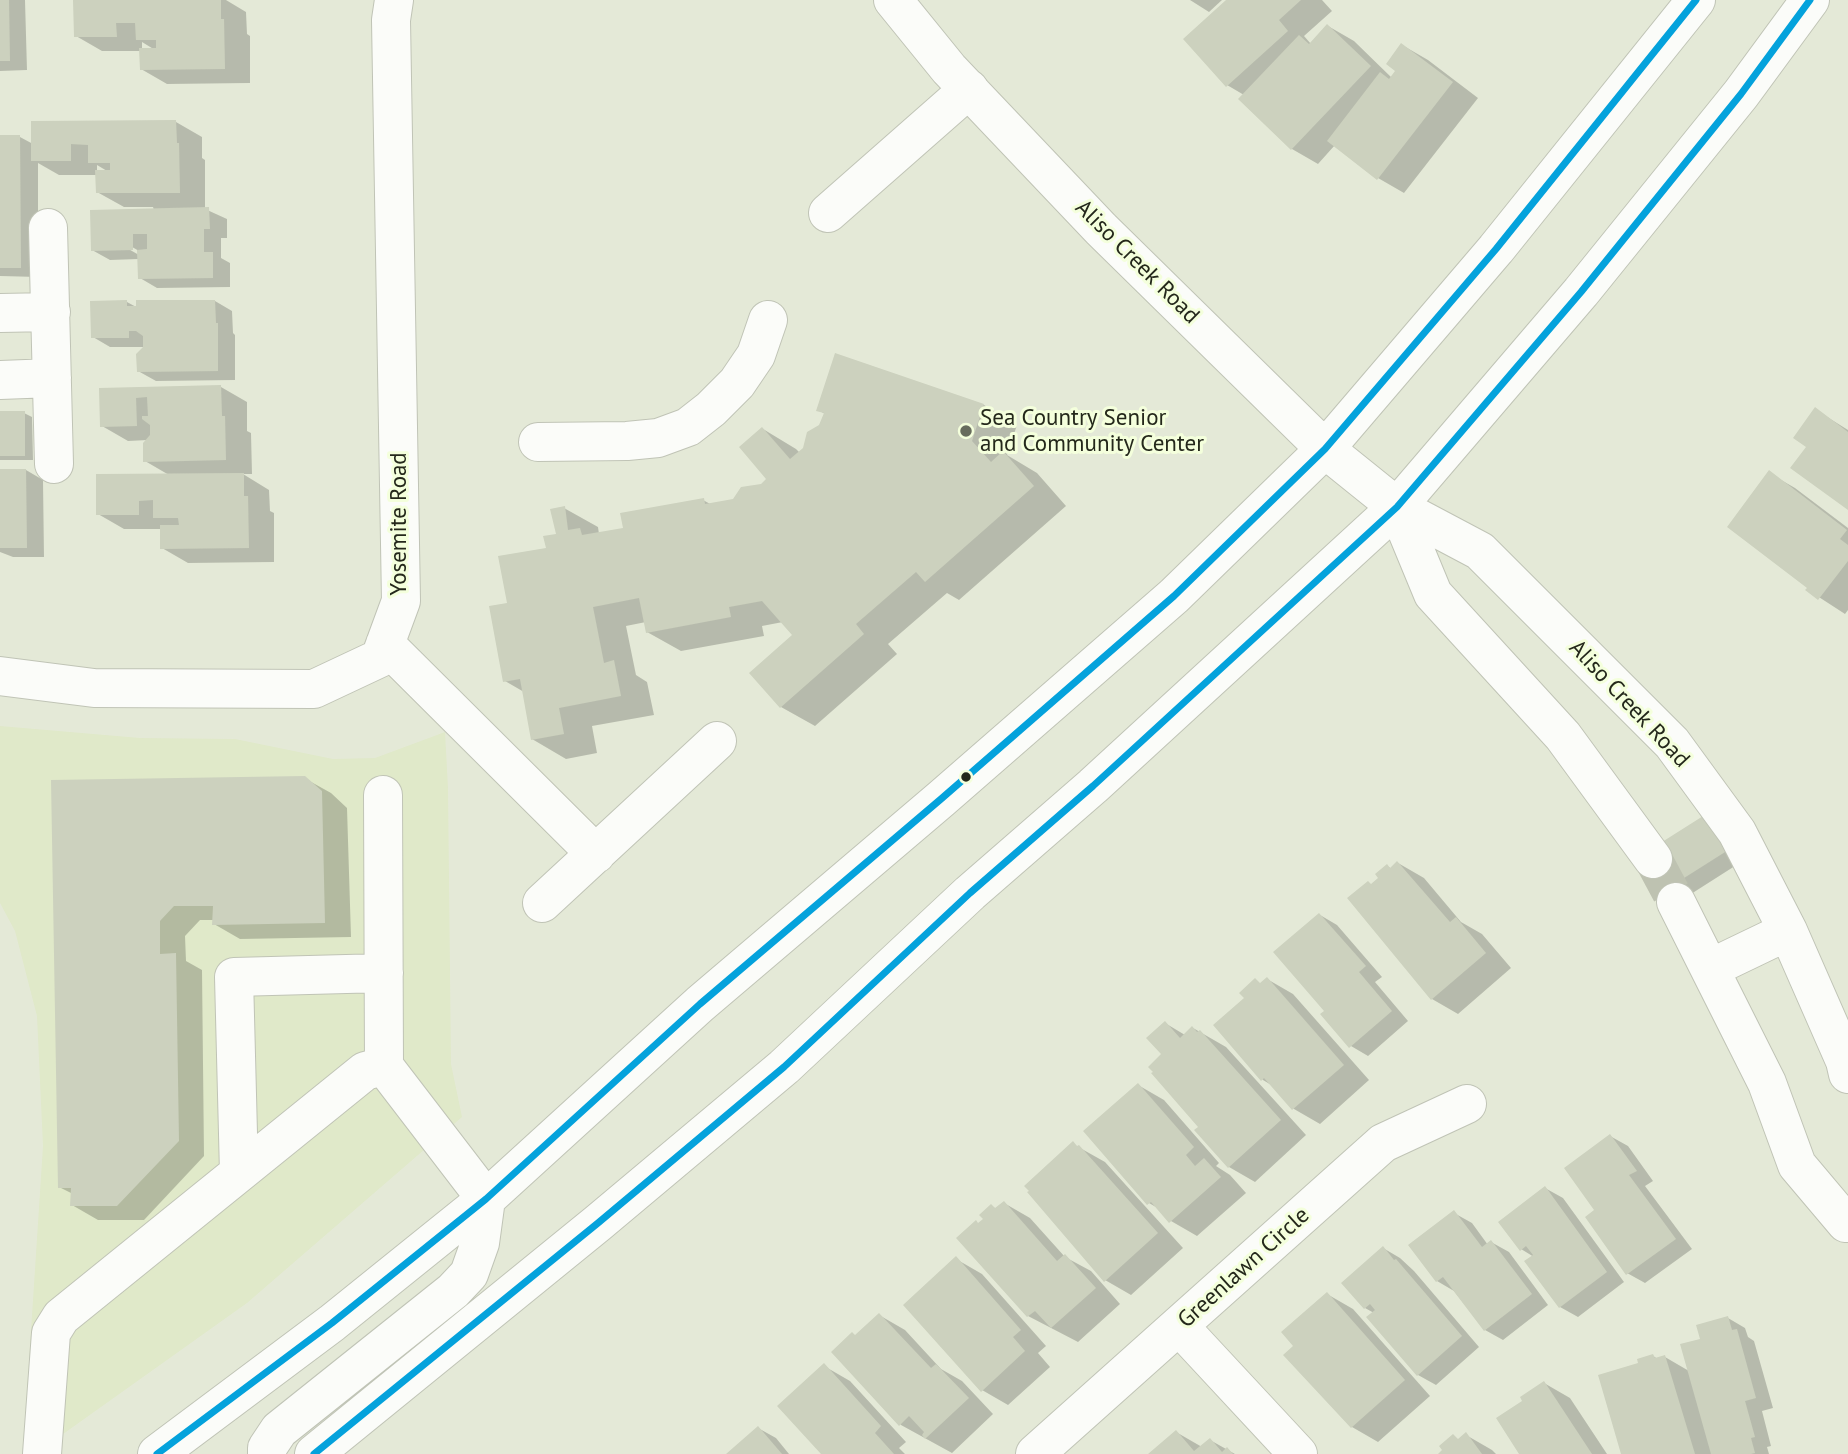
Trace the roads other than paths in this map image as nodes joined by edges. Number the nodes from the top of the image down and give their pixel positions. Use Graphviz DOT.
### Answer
graph roads {
  1 [pos="394,0"];
  2 [pos="893,0"];
  3 [pos="1696,0"];
  4 [pos="1810,0"];
  5 [pos="969,89"];
  6 [pos="828,213"];
  7 [pos="48,228"];
  8 [pos="51,312"];
  9 [pos="0,313"];
  10 [pos="768,320"];
  11 [pos="52,378"];
  12 [pos="0,380"];
  13 [pos="538,442"];
  14 [pos="1325,449"];
  15 [pos="54,464"];
  16 [pos="1397,507"];
  17 [pos="385,644"];
  18 [pos="0,676"];
  19 [pos="717,741"];
  20 [pos="383,795"];
  21 [pos="596,855"];
  22 [pos="1653,859"];
  23 [pos="1676,902"];
  24 [pos="542,904"];
  25 [pos="1788,931"];
  26 [pos="1711,968"];
  27 [pos="384,973"];
  28 [pos="384,1066"];
  29 [pos="1848,1074"];
  30 [pos="1466,1104"];
  31 [pos="239,1173"];
  32 [pos="486,1199"];
  33 [pos="1847,1225"];
  34 [pos="1179,1326"];
  35 [pos="42,1454"];
  36 [pos="157,1454"];
  37 [pos="267,1454"];
  38 [pos="314,1454"];
  39 [pos="1035,1454"];
  40 [pos="1298,1454"];
  1 -- 17 [label="main road, Yosemite Road"];
  2 -- 5 [label="main road, Aliso Creek Road"];
  3 -- 14 [label="main road"];
  4 -- 16 [label="main road"];
  5 -- 6 [label="main road"];
  5 -- 14 [label="main road, Aliso Creek Road"];
  7 -- 8 [label="main road"];
  8 -- 9 [label="main road"];
  8 -- 11 [label="main road"];
  10 -- 13 [label="main road"];
  11 -- 12 [label="main road"];
  11 -- 15 [label="main road"];
  14 -- 16 [label="main road, Aliso Creek Road"];
  14 -- 32 [label="main road"];
  16 -- 22 [label="main road, Aliso Creek Road"];
  16 -- 25 [label="main road, Aliso Creek Road"];
  16 -- 38 [label="main road"];
  17 -- 18 [label="main road, Yosemite Road"];
  17 -- 21 [label="main road"];
  19 -- 21 [label="main road"];
  20 -- 27 [label="main road"];
  21 -- 24 [label="main road"];
  23 -- 26 [label="main road"];
  25 -- 26 [label="main road"];
  25 -- 29 [label="main road, Aliso Creek Road"];
  26 -- 33 [label="main road"];
  27 -- 28 [label="main road"];
  27 -- 31 [label="main road"];
  28 -- 31 [label="main road"];
  28 -- 32 [label="main road"];
  30 -- 34 [label="main road, Greenlawn Circle"];
  31 -- 35 [label="main road"];
  32 -- 36 [label="main road"];
  32 -- 37 [label="main road"];
  34 -- 39 [label="main road, Greenlawn Circle"];
  34 -- 40 [label="main road"];
}
